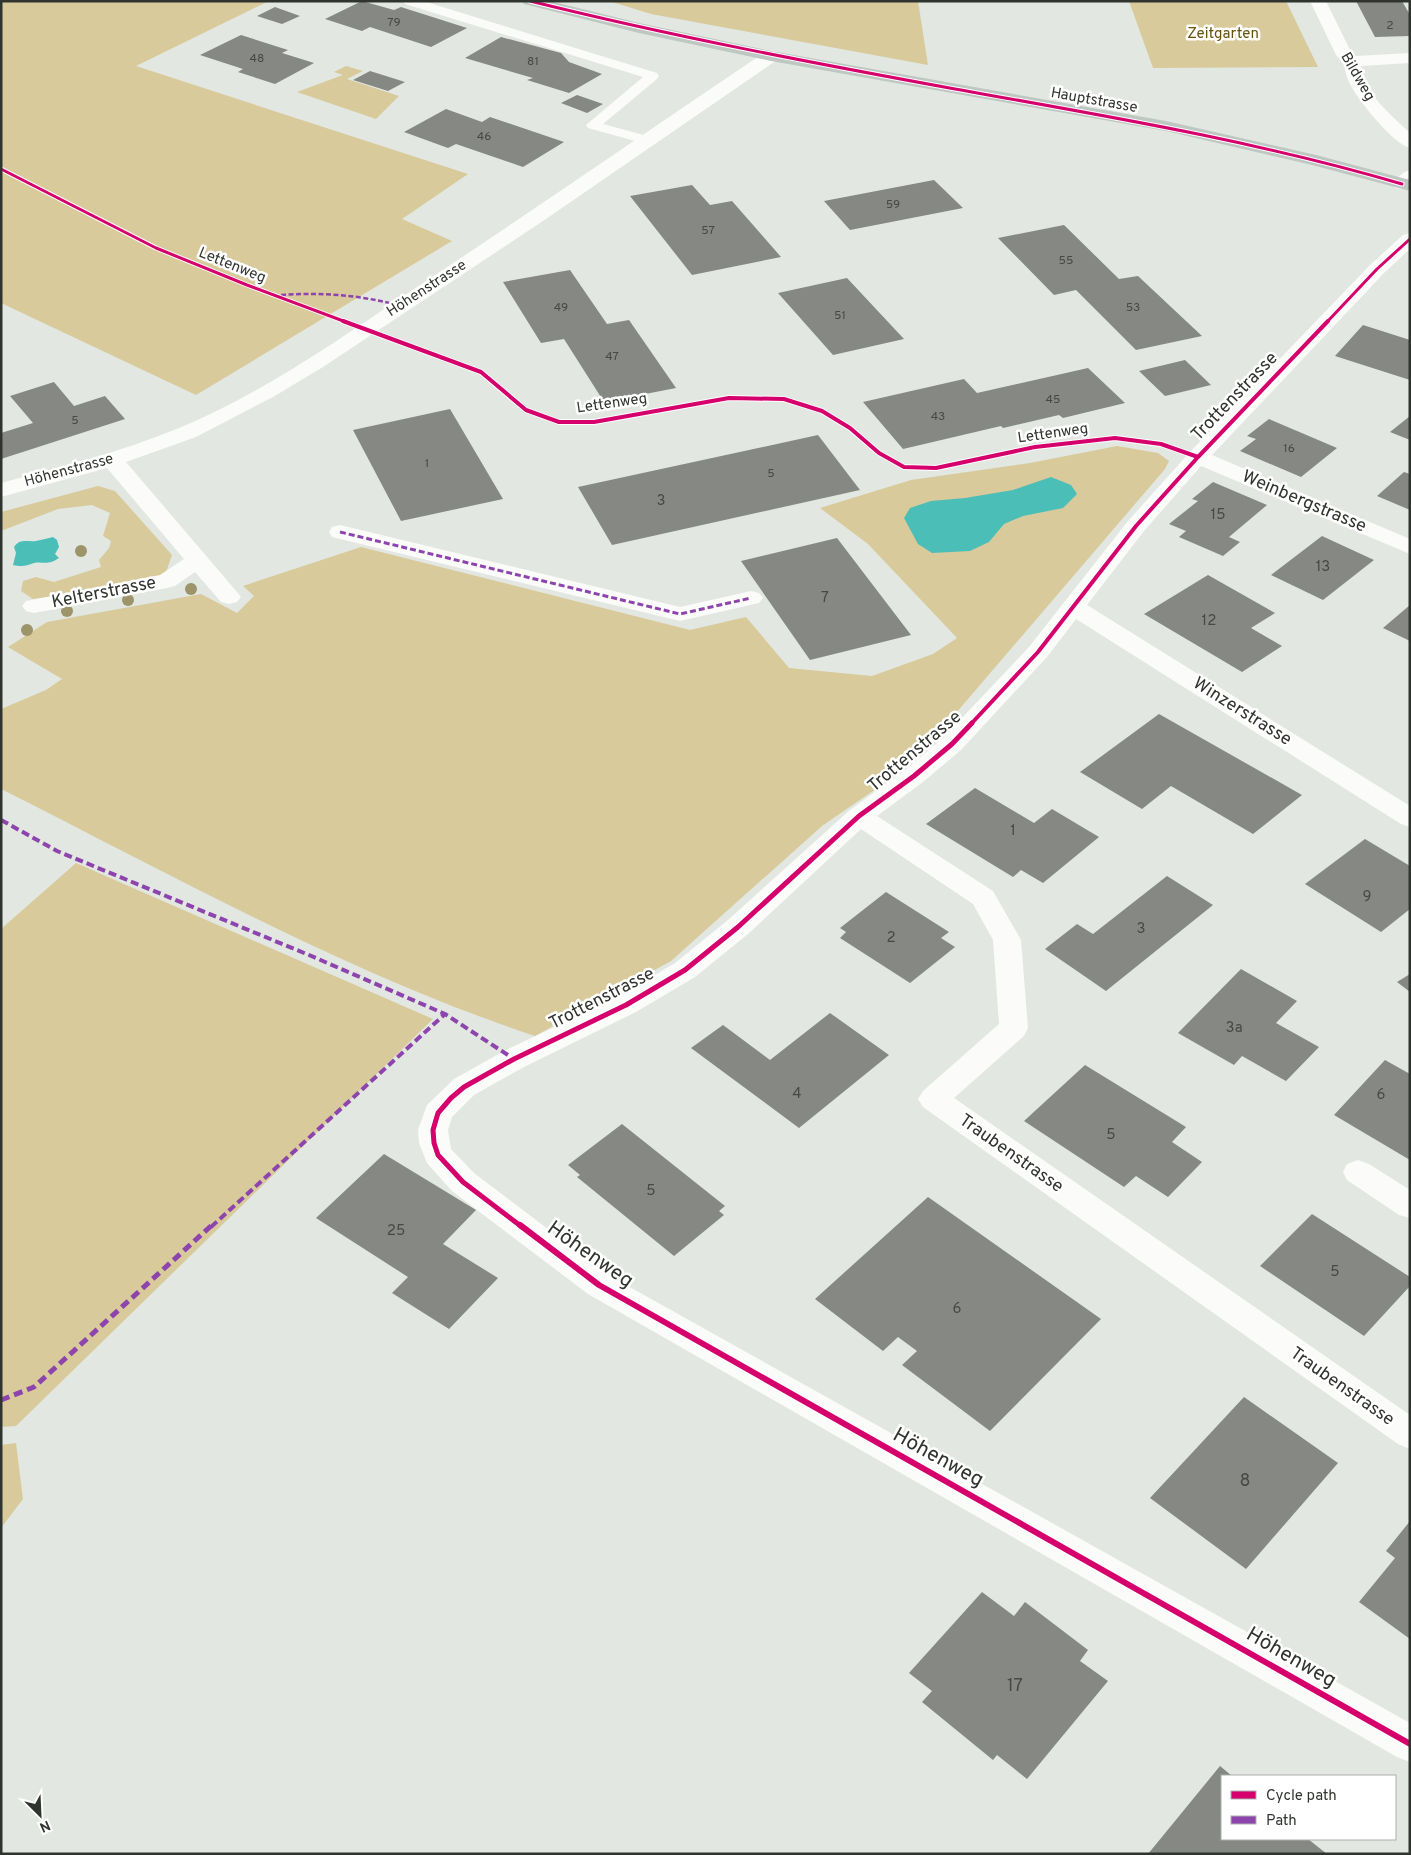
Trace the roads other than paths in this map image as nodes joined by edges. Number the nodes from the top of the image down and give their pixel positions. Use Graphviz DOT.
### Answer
graph roads {
  1 [pos="409,1"];
  2 [pos="530,1"];
  3 [pos="1318,1"];
  4 [pos="771,56"];
  5 [pos="1410,58"];
  6 [pos="1352,61"];
  7 [pos="646,140"];
  8 [pos="1410,143"];
  9 [pos="1407,182"];
  10 [pos="1410,239"];
  11 [pos="1198,457"];
  12 [pos="112,460"];
  13 [pos="1,490"];
  14 [pos="340,532"];
  15 [pos="1410,547"];
  16 [pos="197,560"];
  17 [pos="229,597"];
  18 [pos="751,598"];
  19 [pos="34,606"];
  20 [pos="1074,607"];
  21 [pos="859,816"];
  22 [pos="1410,818"];
  23 [pos="1358,1172"];
  24 [pos="464,1182"];
  25 [pos="1410,1206"];
  26 [pos="1410,1434"];
  27 [pos="1410,1744"];
  1 -- 7 [label="lane"];
  2 -- 4 [label="main road, Hauptstrasse"];
  3 -- 6 [label="street, Bildweg"];
  4 -- 7 [label="street, Höhenstrasse"];
  4 -- 9 [label="main road, Hauptstrasse"];
  5 -- 6 [label="street"];
  6 -- 8 [label="street, Bildweg"];
  7 -- 12 [label="street, Höhenstrasse"];
  10 -- 11 [label="street, Trottenstrasse"];
  11 -- 15 [label="street, Weinbergstrasse"];
  11 -- 20 [label="street, Trottenstrasse"];
  12 -- 13 [label="street, Höhenstrasse"];
  12 -- 16 [label="street"];
  14 -- 18 [label="street"];
  16 -- 17 [label="street"];
  16 -- 19 [label="street, Kelterstrasse"];
  20 -- 21 [label="street, Trottenstrasse"];
  20 -- 22 [label="street, Winzerstrasse"];
  21 -- 24 [label="street, Trottenstrasse"];
  21 -- 26 [label="street, Traubenstrasse"];
  23 -- 25 [label="street"];
  24 -- 27 [label="street, Höhenweg"];
}
